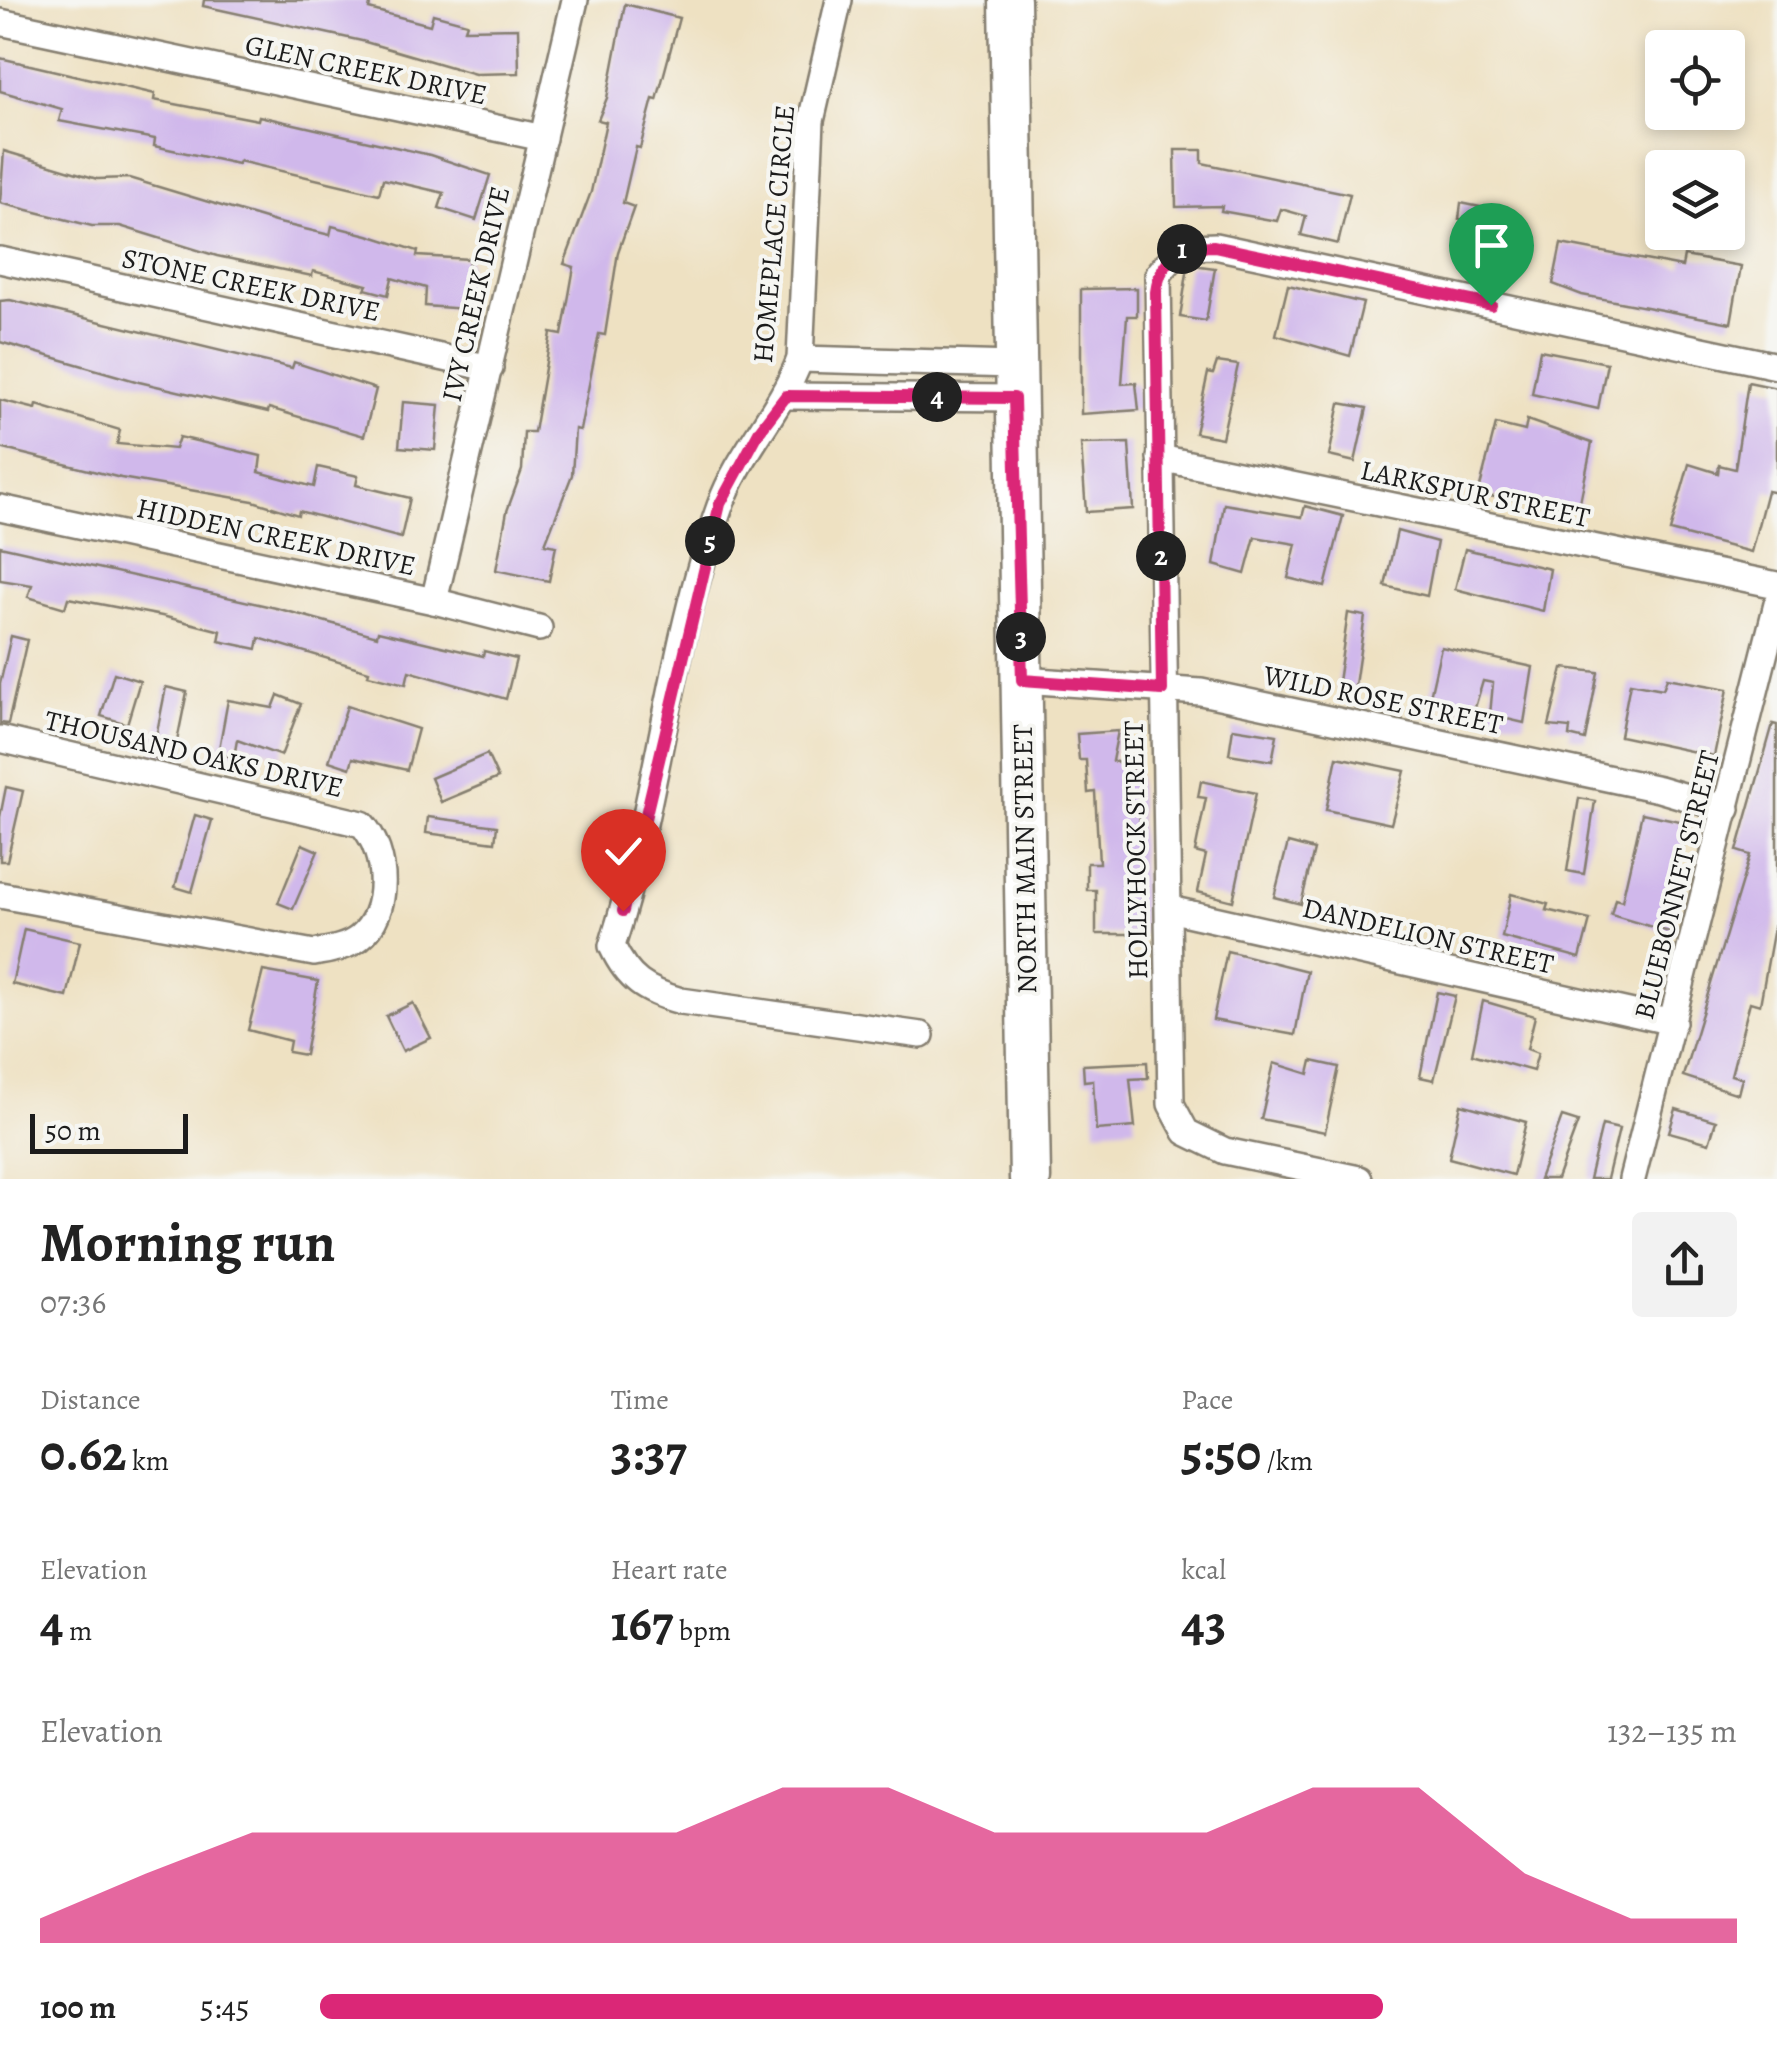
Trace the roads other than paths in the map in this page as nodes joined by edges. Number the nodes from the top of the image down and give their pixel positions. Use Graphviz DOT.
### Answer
graph roads {
  1 [pos="574,0"];
  2 [pos="840,0"];
  3 [pos="1010,0"];
  4 [pos="0,22"];
  5 [pos="543,138"];
  6 [pos="0,260"];
  7 [pos="800,359"];
  8 [pos="898,364"];
  9 [pos="1777,366"];
  10 [pos="490,368"];
  11 [pos="1014,381"];
  12 [pos="786,396"];
  13 [pos="897,397"];
  14 [pos="1160,458"];
  15 [pos="0,508"];
  16 [pos="1777,585"];
  17 [pos="434,600"];
  18 [pos="1777,604"];
  19 [pos="539,628"];
  20 [pos="1022,680"];
  21 [pos="1162,690"];
  22 [pos="0,739"];
  23 [pos="1727,809"];
  24 [pos="0,895"];
  25 [pos="1169,909"];
  26 [pos="1673,1022"];
  27 [pos="922,1035"];
  28 [pos="1030,1179"];
  29 [pos="1359,1179"];
  30 [pos="1632,1179"];
  1 -- 5 [label="street, IVY CREEK DRIVE"];
  2 -- 7 [label="street, HOMEPLACE CIRCLE"];
  3 -- 11 [label="main road, NORTH MAIN STREET"];
  4 -- 5 [label="street, GLEN CREEK DRIVE"];
  5 -- 10 [label="street, IVY CREEK DRIVE"];
  6 -- 10 [label="street, STONE CREEK DRIVE"];
  7 -- 8 [label="street"];
  7 -- 12 [label="street, HOMEPLACE CIRCLE"];
  8 -- 11 [label="street"];
  8 -- 13 [label="street"];
  9 -- 14 [label="street, HOLLYHOCK STREET"];
  10 -- 17 [label="street, IVY CREEK DRIVE"];
  11 -- 13 [label="street"];
  11 -- 20 [label="main road, NORTH MAIN STREET"];
  12 -- 13 [label="street"];
  12 -- 27 [label="street, HOMEPLACE CIRCLE"];
  14 -- 16 [label="street, LARKSPUR STREET"];
  14 -- 21 [label="street, HOLLYHOCK STREET"];
  15 -- 17 [label="street, HIDDEN CREEK DRIVE"];
  17 -- 19 [label="street, HIDDEN CREEK DRIVE"];
  18 -- 23 [label="street, BLUEBONNET STREET"];
  20 -- 21 [label="street, WILD ROSE STREET"];
  20 -- 28 [label="main road, NORTH MAIN STREET"];
  21 -- 23 [label="street, WILD ROSE STREET"];
  21 -- 25 [label="street, HOLLYHOCK STREET"];
  22 -- 24 [label="street, THOUSAND OAKS DRIVE"];
  23 -- 26 [label="street, BLUEBONNET STREET"];
  25 -- 26 [label="street, DANDELION STREET"];
  25 -- 29 [label="street, HOLLYHOCK STREET"];
  26 -- 30 [label="street, BLUEBONNET STREET"];
}
